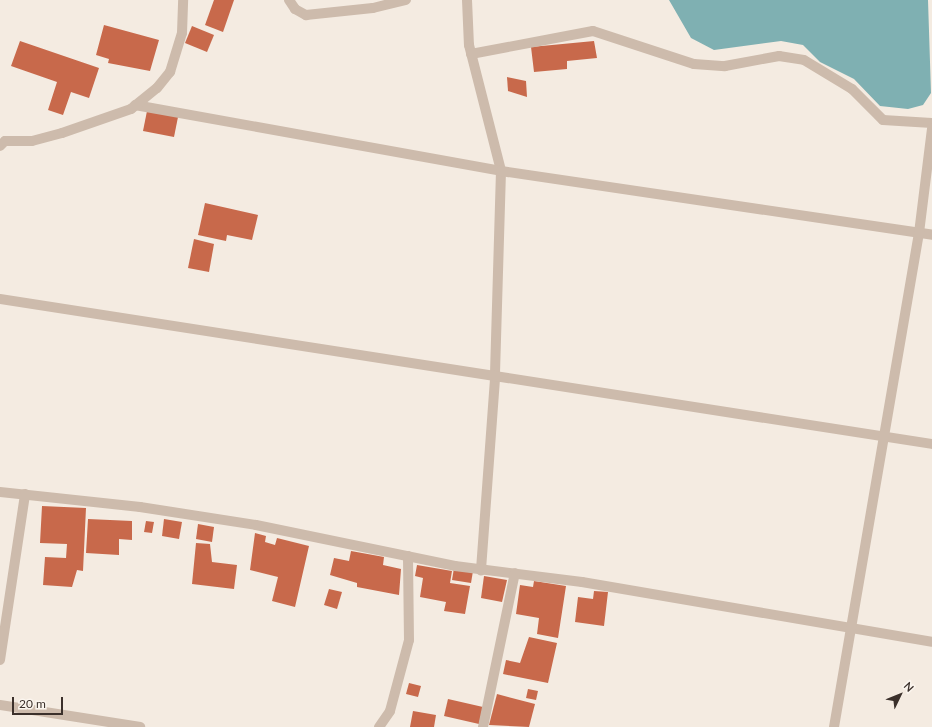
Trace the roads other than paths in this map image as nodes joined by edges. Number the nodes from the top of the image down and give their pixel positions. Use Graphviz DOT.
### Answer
graph roads {
  1 [pos="183,0"];
  2 [pos="289,0"];
  3 [pos="406,0"];
  4 [pos="467,0"];
  5 [pos="471,54"];
  6 [pos="135,105"];
  7 [pos="932,123"];
  8 [pos="932,129"];
  9 [pos="0,146"];
  10 [pos="501,171"];
  11 [pos="919,233"];
  12 [pos="932,235"];
  13 [pos="0,299"];
  14 [pos="496,379"];
  15 [pos="884,437"];
  16 [pos="932,444"];
  17 [pos="0,492"];
  18 [pos="25,494"];
  19 [pos="408,556"];
  20 [pos="481,570"];
  21 [pos="515,572"];
  22 [pos="852,625"];
  23 [pos="932,642"];
  24 [pos="0,660"];
  25 [pos="0,705"];
  26 [pos="140,727"];
  27 [pos="379,727"];
  28 [pos="484,727"];
  29 [pos="834,727"];
  1 -- 6 [label="street"];
  2 -- 3 [label="street"];
  4 -- 5 [label="street"];
  5 -- 7 [label="street"];
  5 -- 10 [label="street"];
  6 -- 9 [label="street"];
  6 -- 10 [label="street"];
  8 -- 11 [label="street"];
  10 -- 11 [label="street"];
  10 -- 14 [label="street"];
  11 -- 12 [label="street"];
  11 -- 15 [label="street"];
  13 -- 14 [label="street"];
  14 -- 15 [label="street"];
  14 -- 20 [label="street"];
  15 -- 16 [label="street"];
  15 -- 22 [label="street"];
  17 -- 18 [label="street"];
  18 -- 19 [label="street"];
  18 -- 24 [label="street"];
  19 -- 20 [label="street"];
  19 -- 27 [label="street"];
  20 -- 21 [label="street"];
  21 -- 22 [label="street"];
  21 -- 28 [label="street"];
  22 -- 23 [label="street"];
  22 -- 29 [label="street"];
  25 -- 26 [label="street"];
}
